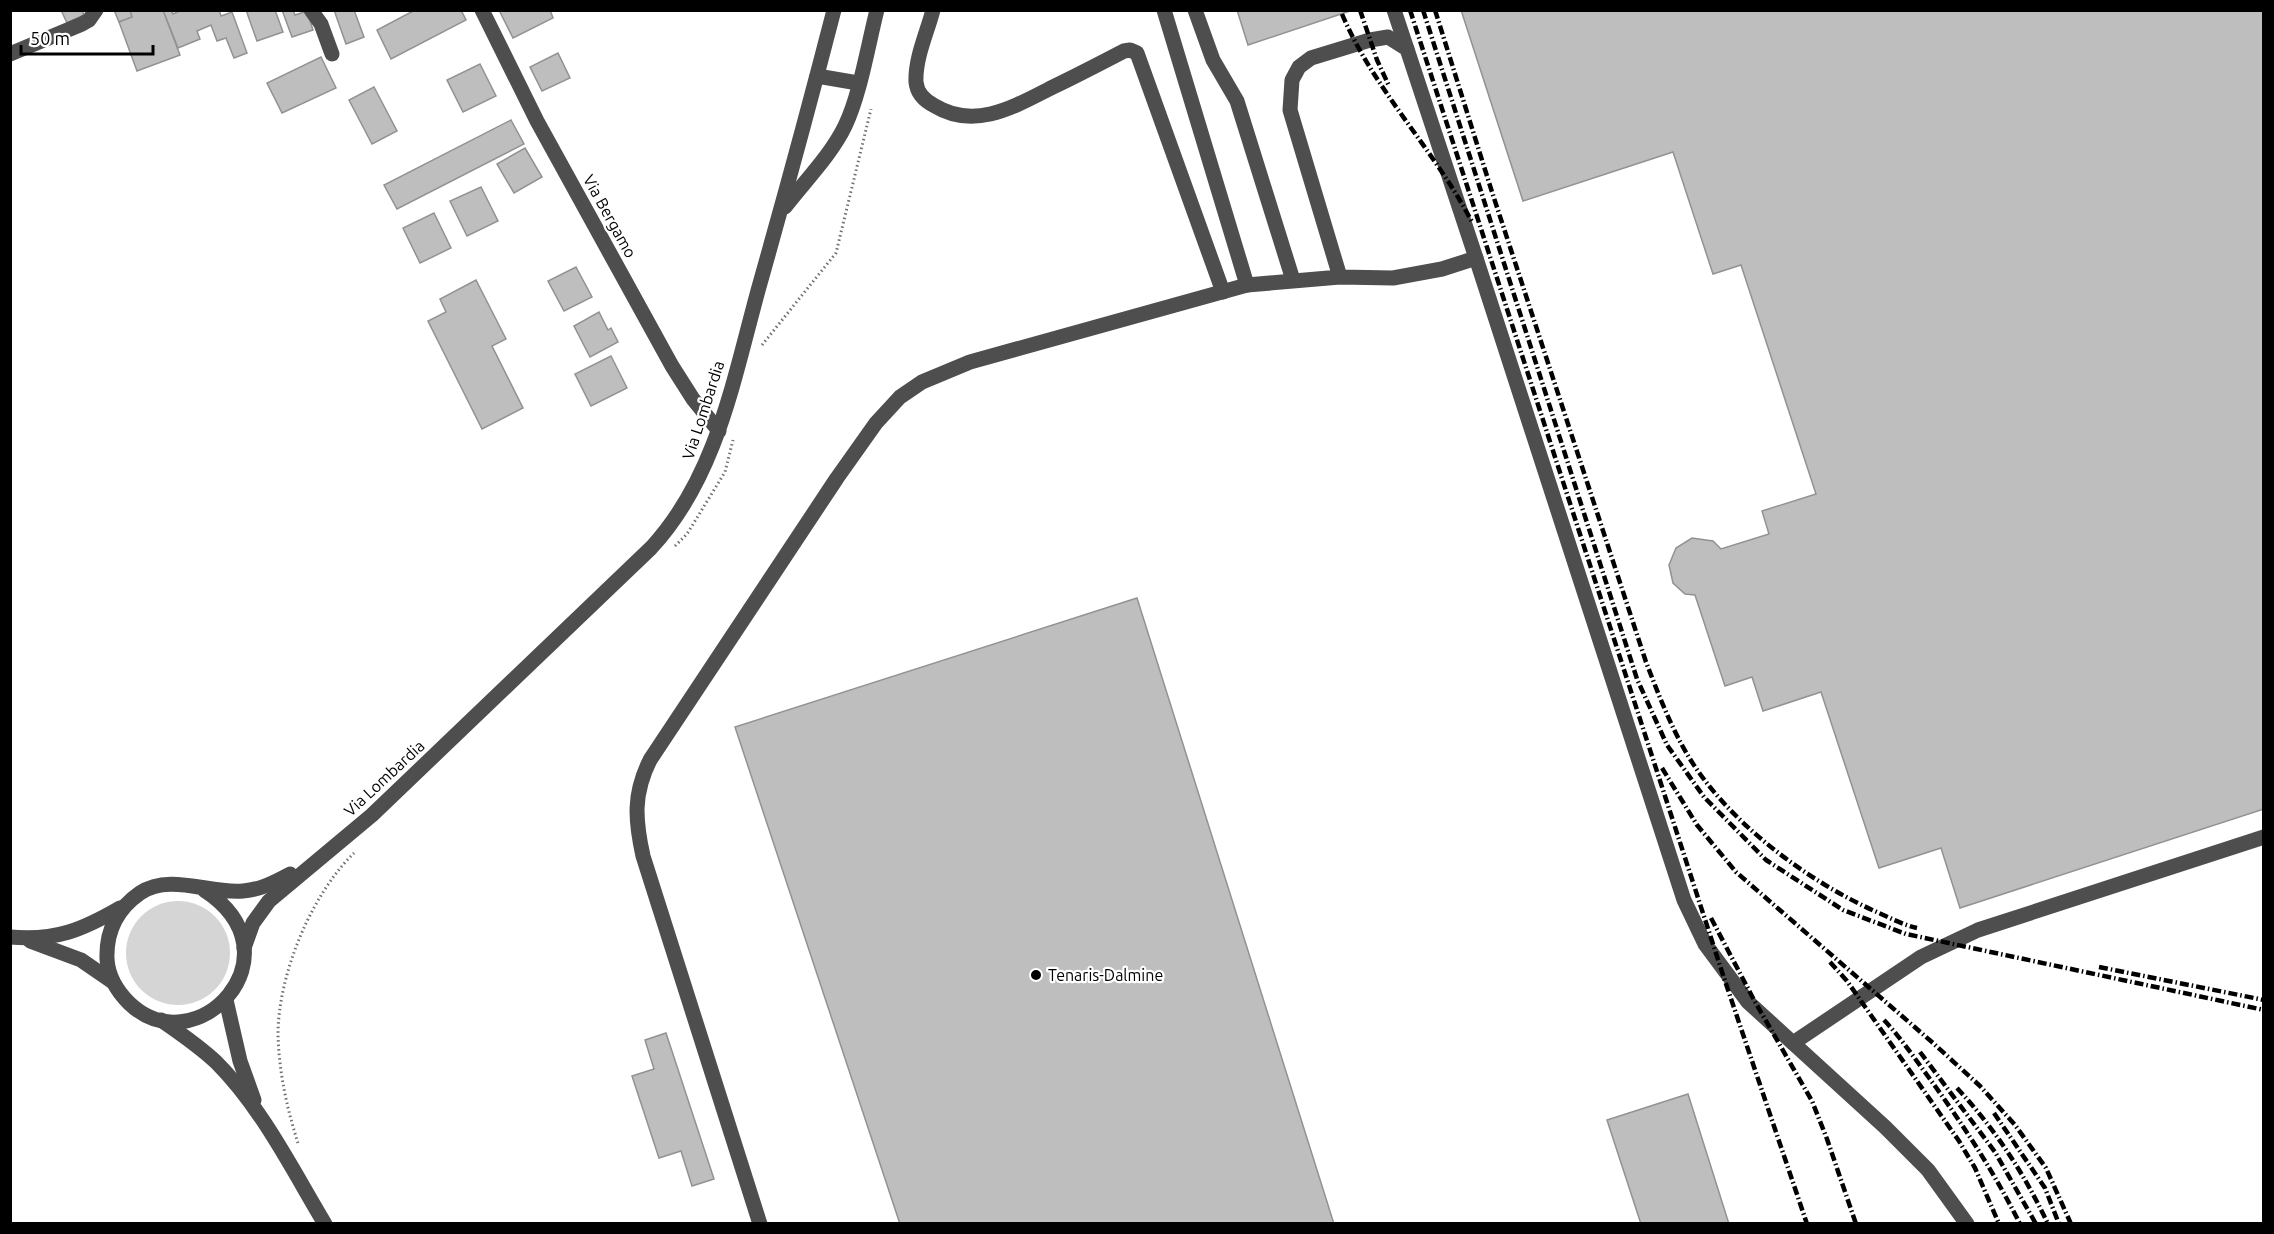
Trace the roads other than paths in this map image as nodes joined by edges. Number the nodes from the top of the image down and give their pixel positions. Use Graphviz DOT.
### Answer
graph roads {
  1 [pos="96,10"];
  2 [pos="311,10"];
  3 [pos="482,10"];
  4 [pos="834,10"];
  5 [pos="877,10"];
  6 [pos="933,10"];
  7 [pos="1164,10"];
  8 [pos="1195,10"];
  9 [pos="1395,10"];
  10 [pos="1407,49"];
  11 [pos="10,54"];
  12 [pos="332,54"];
  13 [pos="817,76"];
  14 [pos="858,83"];
  15 [pos="781,211"];
  16 [pos="1476,258"];
  17 [pos="1340,277"];
  18 [pos="1293,280"];
  19 [pos="1247,285"];
  20 [pos="1223,292"];
  21 [pos="719,431"];
  22 [pos="2264,837"];
  23 [pos="324,855"];
  24 [pos="204,890"];
  25 [pos="125,905"];
  26 [pos="16,938"];
  27 [pos="244,948"];
  28 [pos="113,982"];
  29 [pos="226,1000"];
  30 [pos="161,1020"];
  31 [pos="1794,1043"];
  32 [pos="265,1125"];
  33 [pos="325,1224"];
  34 [pos="760,1224"];
  35 [pos="1967,1224"];
  1 -- 11 [label="street"];
  2 -- 12 [label="street"];
  3 -- 21 [label="street, Via Bergamo"];
  4 -- 13 [label="street, Via Lombardia"];
  5 -- 14 [label="street"];
  6 -- 20 [label="street"];
  7 -- 19 [label="street"];
  8 -- 18 [label="street"];
  9 -- 10 [label="street"];
  10 -- 16 [label="street"];
  10 -- 17 [label="street"];
  13 -- 14 [label="street"];
  13 -- 15 [label="street, Via Lombardia"];
  14 -- 15 [label="street"];
  15 -- 21 [label="street, Via Lombardia"];
  16 -- 17 [label="street"];
  16 -- 31 [label="street"];
  17 -- 18 [label="street"];
  18 -- 19 [label="street"];
  19 -- 20 [label="street"];
  20 -- 34 [label="street"];
  21 -- 23 [label="street, Via Lombardia"];
  22 -- 31 [label="street"];
  23 -- 24 [label="street, Via Lombardia"];
  23 -- 27 [label="street, Via Lombardia"];
  24 -- 25 [label="street, Via Lombardia"];
  24 -- 27 [label="street, Via Lombardia"];
  25 -- 26 [label="street"];
  25 -- 28 [label="street, Via Lombardia"];
  26 -- 28 [label="street"];
  27 -- 29 [label="street, Via Lombardia"];
  28 -- 30 [label="street, Via Lombardia"];
  29 -- 30 [label="street, Via Lombardia"];
  29 -- 32 [label="street, Via Lombardia"];
  30 -- 32 [label="street, Via Lombardia"];
  31 -- 35 [label="street"];
  32 -- 33 [label="street, Via Lombardia"];
}
